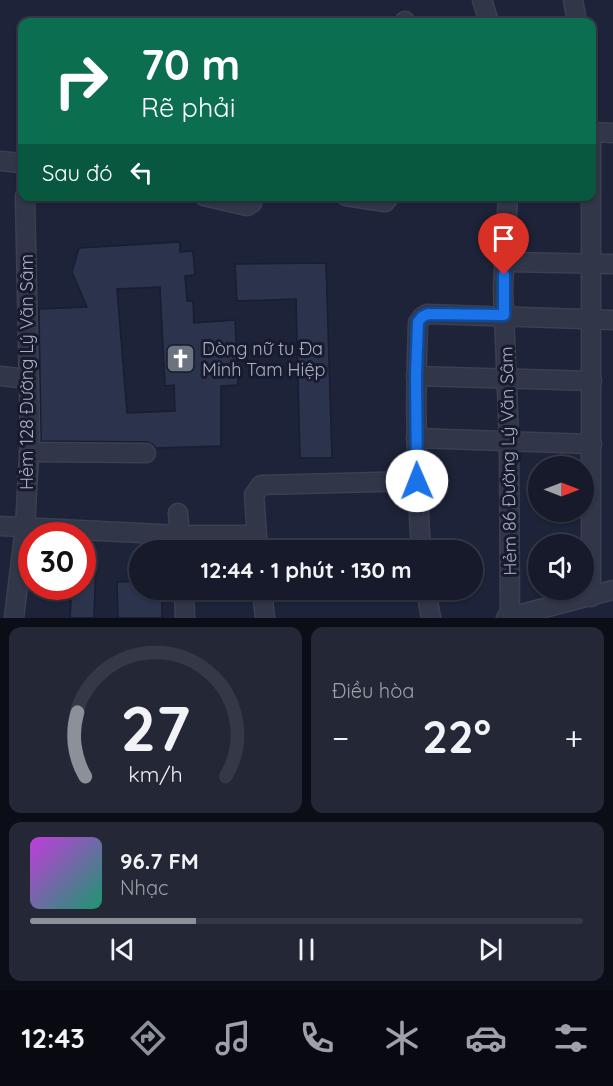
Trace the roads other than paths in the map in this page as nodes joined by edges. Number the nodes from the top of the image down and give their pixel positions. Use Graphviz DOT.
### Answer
graph roads {
  1 [pos="482,0"];
  2 [pos="573,0"];
  3 [pos="488,18"];
  4 [pos="576,18"];
  5 [pos="596,132"];
  6 [pos="613,133"];
  7 [pos="0,161"];
  8 [pos="18,163"];
  9 [pos="25,201"];
  10 [pos="222,201"];
  11 [pos="252,201"];
  12 [pos="508,201"];
  13 [pos="592,201"];
  14 [pos="505,262"];
  15 [pos="592,263"];
  16 [pos="613,264"];
  17 [pos="504,315"];
  18 [pos="592,319"];
  19 [pos="613,320"];
  20 [pos="0,376"];
  21 [pos="416,376"];
  22 [pos="507,378"];
  23 [pos="28,379"];
  24 [pos="592,381"];
  25 [pos="416,438"];
  26 [pos="509,440"];
  27 [pos="592,444"];
  28 [pos="29,452"];
  29 [pos="146,453"];
  30 [pos="417,481"];
  31 [pos="177,513"];
  32 [pos="25,522"];
  33 [pos="0,526"];
  34 [pos="18,527"];
  35 [pos="96,534"];
  36 [pos="591,534"];
  37 [pos="151,540"];
  38 [pos="180,540"];
  39 [pos="257,540"];
  40 [pos="420,540"];
  41 [pos="18,585"];
  42 [pos="613,590"];
  43 [pos="594,596"];
  44 [pos="184,600"];
  45 [pos="263,600"];
  46 [pos="428,600"];
  47 [pos="579,600"];
  48 [pos="14,618"];
  49 [pos="186,618"];
  50 [pos="265,618"];
  51 [pos="431,618"];
  52 [pos="509,618"];
  1 -- 3 [label="street"];
  2 -- 4 [label="street"];
  5 -- 6 [label="street"];
  7 -- 8 [label="street"];
  9 -- 23 [label="street, Hẻm 128 Đường Lý Văn Sâm"];
  10 -- 11 [label="street"];
  12 -- 14 [label="street, Hẻm 86 Đường Lý Văn Sâm"];
  13 -- 15 [label="street"];
  14 -- 15 [label="street"];
  14 -- 17 [label="street, Hẻm 86 Đường Lý Văn Sâm"];
  15 -- 16 [label="street"];
  15 -- 18 [label="street"];
  17 -- 18 [label="street"];
  17 -- 21 [label="street"];
  17 -- 22 [label="street, Hẻm 86 Đường Lý Văn Sâm"];
  18 -- 19 [label="street"];
  18 -- 24 [label="street"];
  20 -- 23 [label="street"];
  21 -- 22 [label="street"];
  21 -- 25 [label="street"];
  22 -- 24 [label="street"];
  22 -- 26 [label="street, Hẻm 86 Đường Lý Văn Sâm"];
  23 -- 28 [label="street, Hẻm 128 Đường Lý Văn Sâm"];
  24 -- 27 [label="street"];
  25 -- 26 [label="street"];
  25 -- 30 [label="street"];
  26 -- 27 [label="street"];
  26 -- 52 [label="street, Hẻm 86 Đường Lý Văn Sâm"];
  27 -- 36 [label="street"];
  28 -- 29 [label="street"];
  28 -- 32 [label="street, Hẻm 128 Đường Lý Văn Sâm"];
  30 -- 39 [label="street"];
  30 -- 40 [label="street"];
  31 -- 38 [label="street"];
  33 -- 34 [label="street"];
  35 -- 37 [label="street"];
  41 -- 48 [label="street, Hẻm 128 Đường Lý Văn Sâm"];
  42 -- 43 [label="street"];
  44 -- 49 [label="street"];
  45 -- 50 [label="street"];
  46 -- 51 [label="street"];
  47 -- 52 [label="street"];
}
